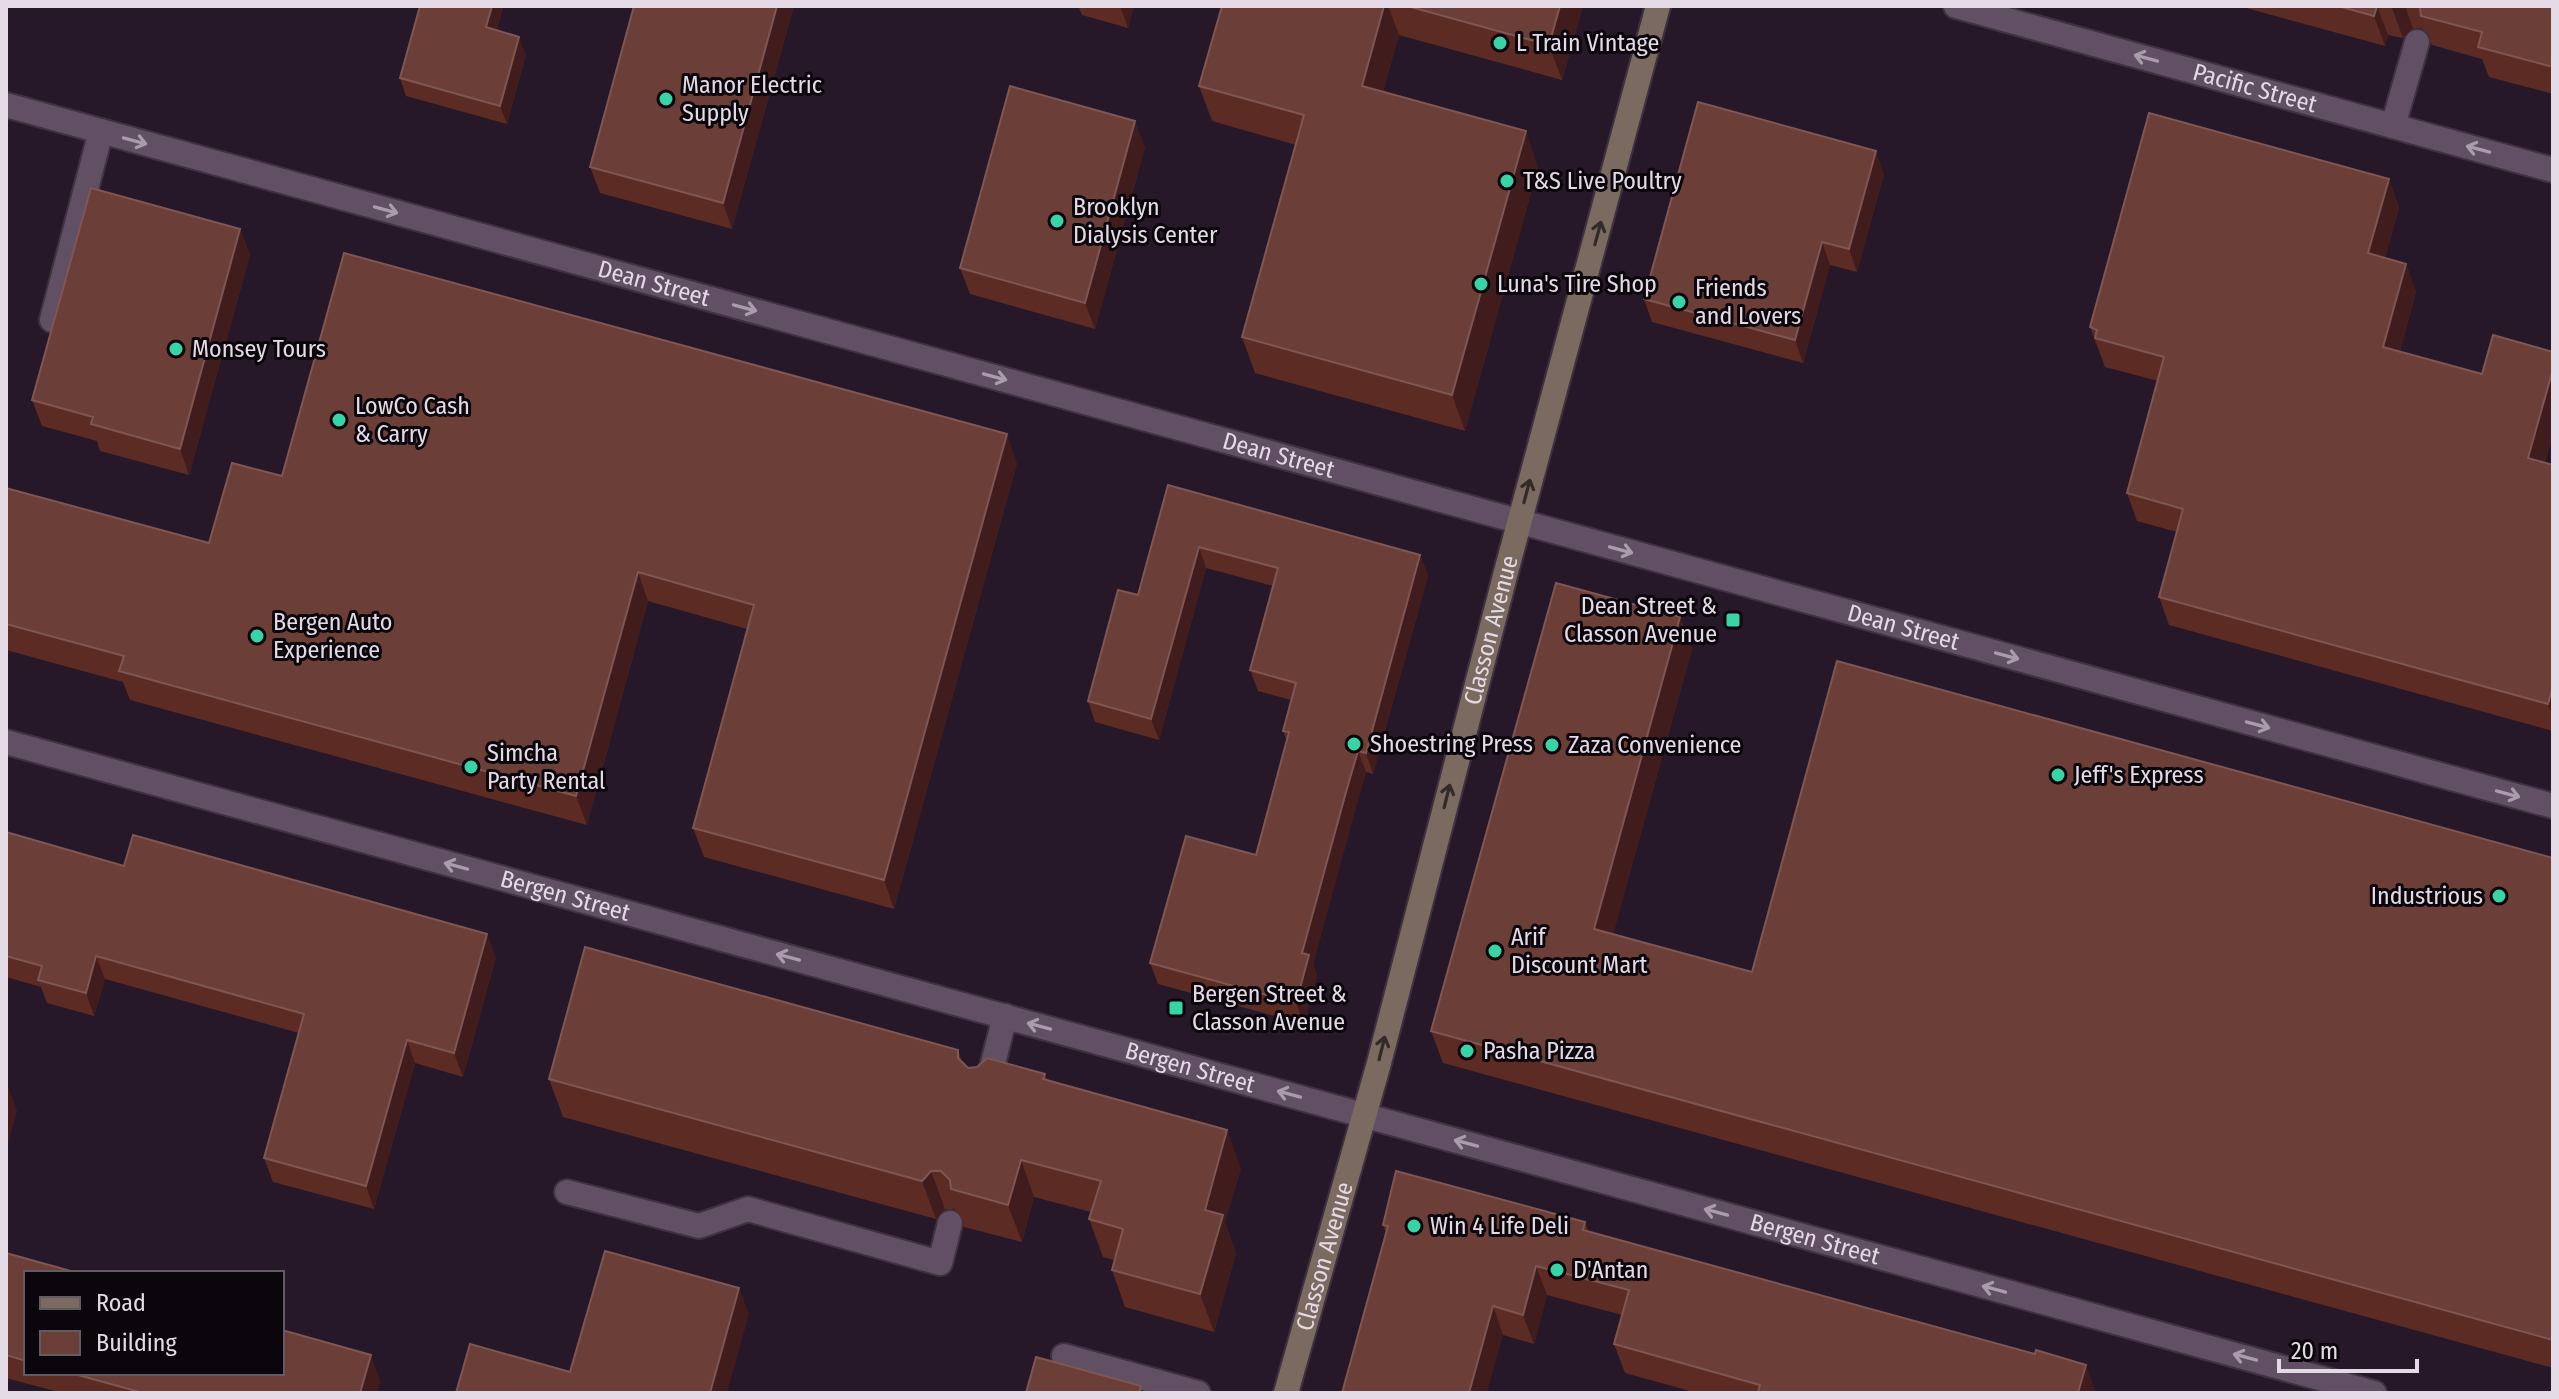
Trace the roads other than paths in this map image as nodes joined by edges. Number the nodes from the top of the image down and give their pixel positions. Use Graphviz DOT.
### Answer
graph roads {
  1 [pos="1658,6"];
  2 [pos="1956,6"];
  3 [pos="2417,42"];
  4 [pos="6,105"];
  5 [pos="2393,126"];
  6 [pos="101,131"];
  7 [pos="2553,170"];
  8 [pos="52,320"];
  9 [pos="1519,522"];
  10 [pos="6,742"];
  11 [pos="2553,806"];
  12 [pos="1005,1016"];
  13 [pos="986,1091"];
  14 [pos="1365,1115"];
  15 [pos="567,1192"];
  16 [pos="950,1223"];
  17 [pos="1064,1356"];
  18 [pos="1198,1393"];
  19 [pos="1286,1393"];
  20 [pos="2374,1393"];
  9 -- 1 [label="street, Classon Avenue, one-way"];
  5 -- 2 [label="street, Pacific Street, one-way"];
  3 -- 5 [label="street"];
  4 -- 6 [label="street, Dean Street"];
  7 -- 5 [label="street, Pacific Street, one-way"];
  6 -- 8 [label="street"];
  6 -- 9 [label="street, Dean Street, one-way"];
  9 -- 11 [label="street, Dean Street, one-way"];
  14 -- 9 [label="street, Classon Avenue, one-way"];
  12 -- 10 [label="street, Bergen Street, one-way"];
  12 -- 13 [label="street"];
  14 -- 12 [label="street, Bergen Street, one-way"];
  14 -- 19 [label="street, Classon Avenue"];
  20 -- 14 [label="street, Bergen Street, one-way"];
  15 -- 16 [label="street"];
  17 -- 18 [label="street"];
}
